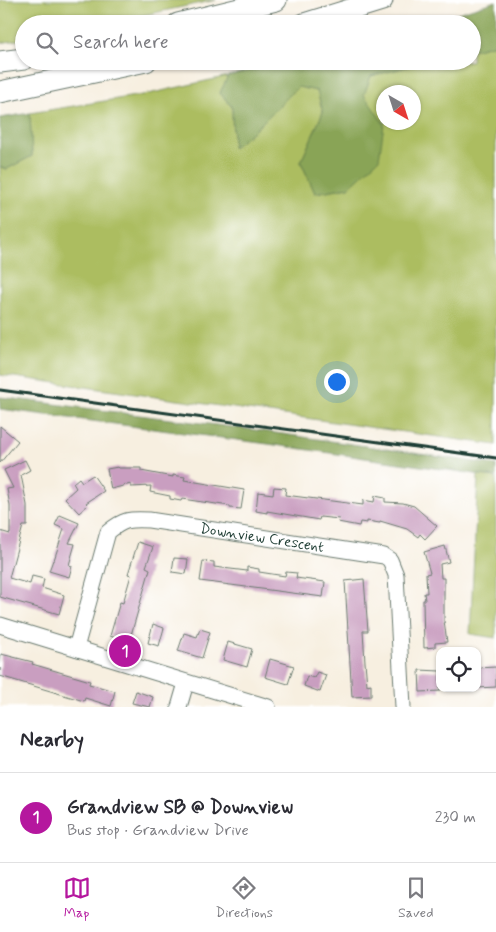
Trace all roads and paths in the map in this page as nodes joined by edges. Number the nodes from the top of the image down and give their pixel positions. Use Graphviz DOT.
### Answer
graph roads {
  1 [pos="276,0"];
  2 [pos="382,0"];
  3 [pos="215,15"];
  4 [pos="333,15"];
  5 [pos="15,60"];
  6 [pos="0,62"];
  7 [pos="104,70"];
  8 [pos="0,92"];
  9 [pos="0,625"];
  10 [pos="76,648"];
  11 [pos="186,683"];
  12 [pos="179,707"];
  13 [pos="268,707"];
  14 [pos="403,707"];
  1 -- 3 [label="highway"];
  2 -- 4 [label="highway"];
  5 -- 6 [label="highway"];
  7 -- 8 [label="highway"];
  9 -- 10 [label="street"];
  10 -- 11 [label="street"];
  10 -- 14 [label="street, Downview Crescent"];
  11 -- 12 [label="street"];
  11 -- 13 [label="street"];
}
